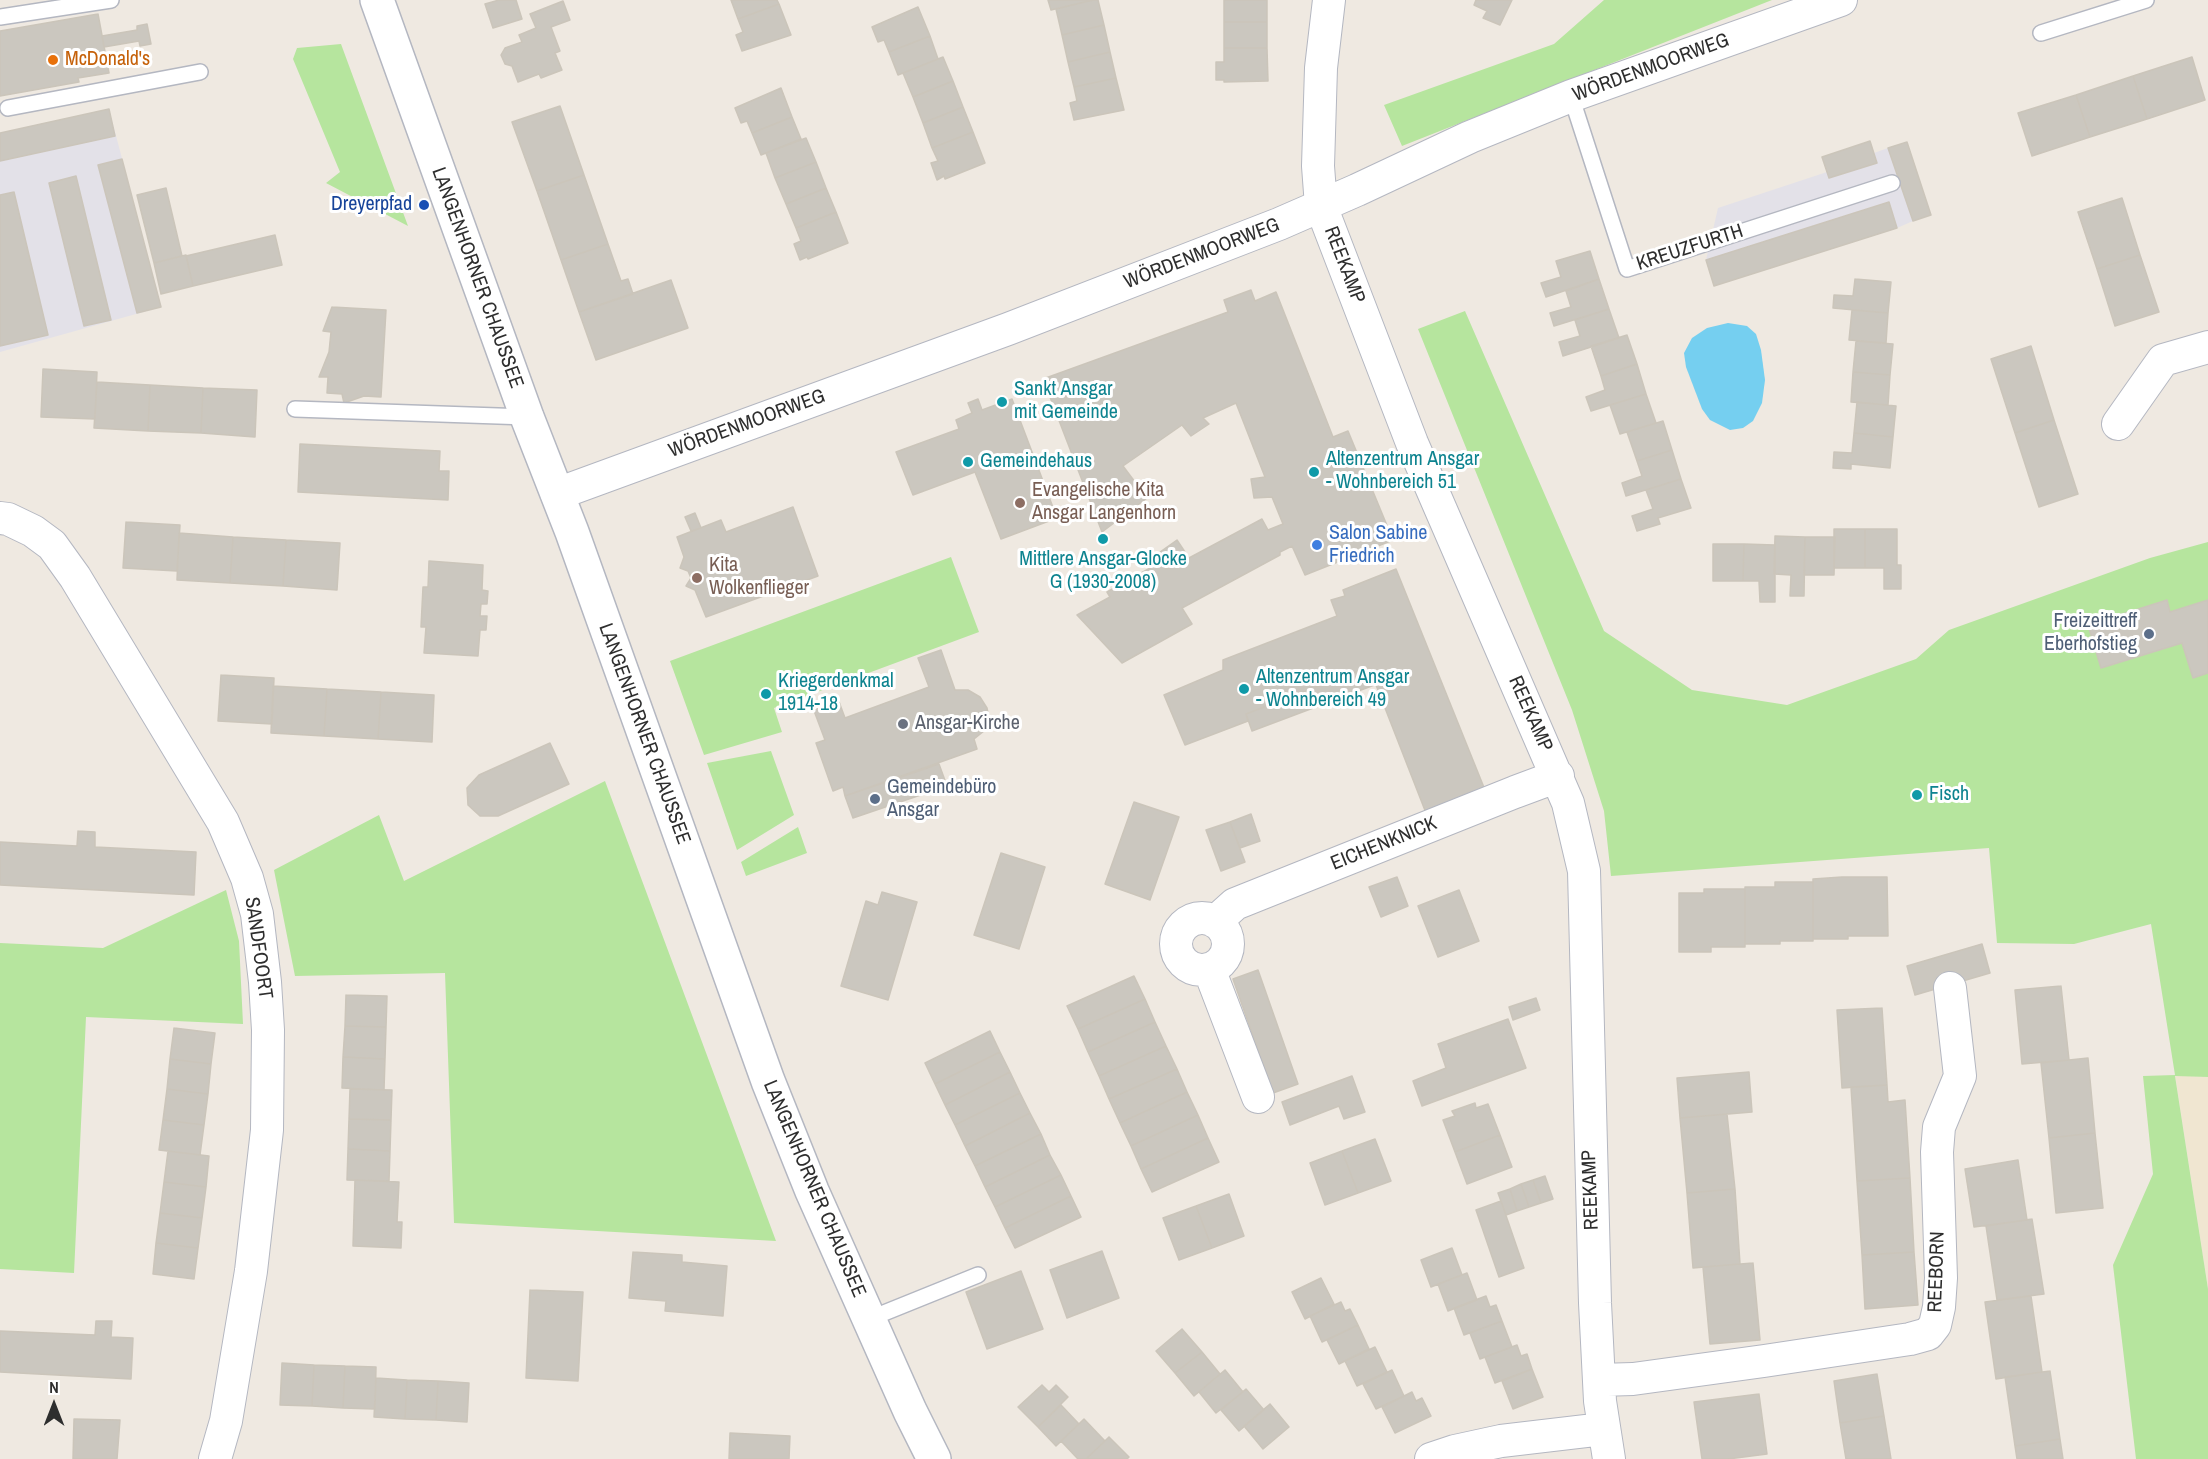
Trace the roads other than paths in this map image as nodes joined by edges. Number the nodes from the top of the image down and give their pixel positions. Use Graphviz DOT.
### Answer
graph roads {
  1 [pos="111,0"];
  2 [pos="377,0"];
  3 [pos="1329,0"];
  4 [pos="1841,0"];
  5 [pos="2146,0"];
  6 [pos="0,17"];
  7 [pos="2041,33"];
  8 [pos="200,72"];
  9 [pos="1571,96"];
  10 [pos="8,108"];
  11 [pos="1892,183"];
  12 [pos="1321,206"];
  13 [pos="2208,347"];
  14 [pos="295,409"];
  15 [pos="527,417"];
  16 [pos="2118,424"];
  17 [pos="557,494"];
  18 [pos="0,518"];
  19 [pos="1558,776"];
  20 [pos="1215,922"];
  21 [pos="1209,969"];
  22 [pos="1950,988"];
  23 [pos="1258,1097"];
  24 [pos="978,1275"];
  25 [pos="869,1319"];
  26 [pos="1599,1380"];
  27 [pos="1603,1429"];
  28 [pos="215,1459"];
  29 [pos="934,1459"];
  30 [pos="1431,1459"];
  31 [pos="1609,1459"];
  1 -- 6 [label="lane"];
  2 -- 15 [label="main road, LANGENHORNER CHAUSSEE"];
  3 -- 12 [label="street, REEKAMP"];
  4 -- 9 [label="street, WÖRDENMOORWEG"];
  5 -- 7 [label="lane"];
  8 -- 10 [label="lane"];
  9 -- 11 [label="lane, KREUZFURTH"];
  9 -- 12 [label="street, WÖRDENMOORWEG"];
  12 -- 17 [label="street, WÖRDENMOORWEG"];
  12 -- 19 [label="street, REEKAMP"];
  13 -- 16 [label="street"];
  14 -- 15 [label="lane"];
  15 -- 17 [label="main road, LANGENHORNER CHAUSSEE"];
  17 -- 25 [label="main road, LANGENHORNER CHAUSSEE"];
  18 -- 28 [label="street, SANDFOORT"];
  19 -- 20 [label="street, EICHENKNICK"];
  19 -- 26 [label="street, REEKAMP"];
  20 -- 21 [label="street"];
  20 -- 21 [label="street"];
  21 -- 23 [label="street"];
  22 -- 26 [label="street, REEBORN"];
  24 -- 25 [label="lane"];
  25 -- 29 [label="main road, LANGENHORNER CHAUSSEE"];
  26 -- 27 [label="street, REEKAMP"];
  27 -- 30 [label="street"];
  27 -- 31 [label="street, REEKAMP"];
}
